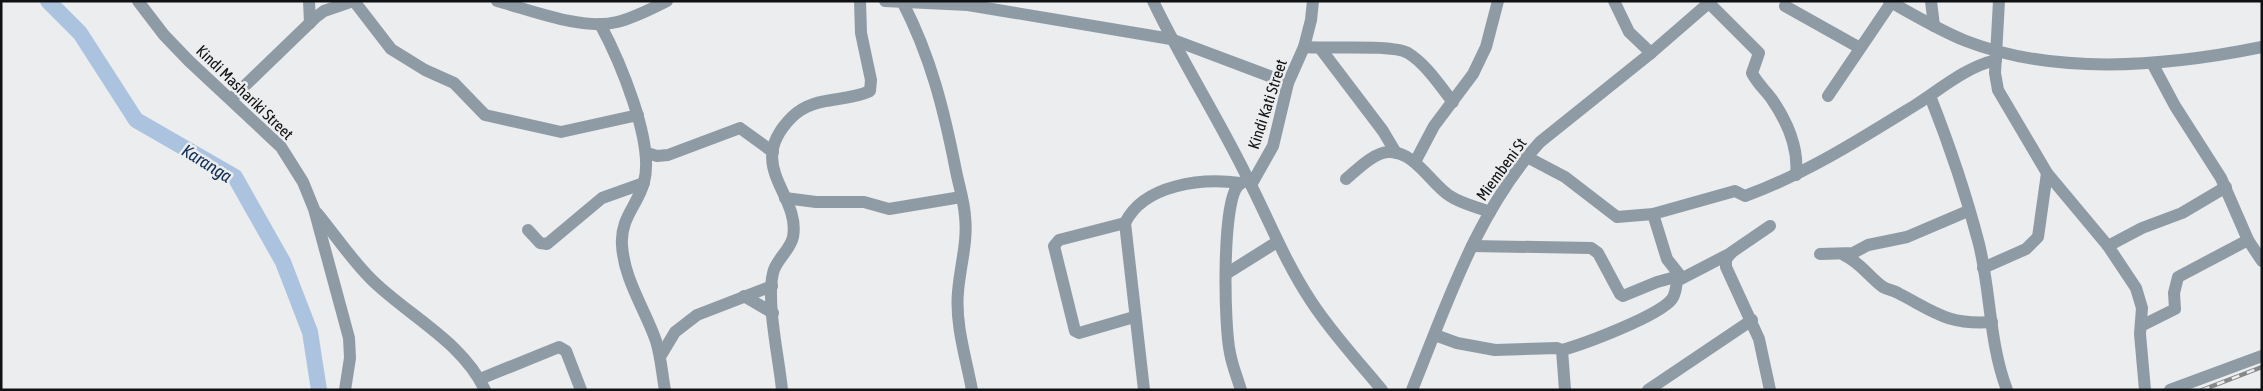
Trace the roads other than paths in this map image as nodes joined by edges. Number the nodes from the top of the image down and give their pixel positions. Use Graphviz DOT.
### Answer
graph roads {
  1 [pos="138,1"];
  2 [pos="309,1"];
  3 [pos="353,1"];
  4 [pos="497,1"];
  5 [pos="523,1"];
  6 [pos="667,1"];
  7 [pos="860,1"];
  8 [pos="886,1"];
  9 [pos="1153,1"];
  10 [pos="1313,1"];
  11 [pos="1498,1"];
  12 [pos="1614,1"];
  13 [pos="1931,1"];
  14 [pos="1999,1"];
  15 [pos="902,2"];
  16 [pos="1710,2"];
  17 [pos="1890,2"];
  18 [pos="968,3"];
  19 [pos="649,5"];
  20 [pos="1785,6"];
  21 [pos="537,12"];
  22 [pos="310,23"];
  23 [pos="600,24"];
  24 [pos="1934,26"];
  25 [pos="1171,39"];
  26 [pos="1304,47"];
  27 [pos="2262,47"];
  28 [pos="1320,48"];
  29 [pos="1860,48"];
  30 [pos="1651,53"];
  31 [pos="1997,56"];
  32 [pos="2152,63"];
  33 [pos="1288,84"];
  34 [pos="1828,96"];
  35 [pos="1930,96"];
  36 [pos="231,99"];
  37 [pos="1453,102"];
  38 [pos="638,115"];
  39 [pos="773,152"];
  40 [pos="1396,153"];
  41 [pos="647,154"];
  42 [pos="1526,157"];
  43 [pos="1415,162"];
  44 [pos="2047,174"];
  45 [pos="1796,175"];
  46 [pos="1346,179"];
  47 [pos="1247,182"];
  48 [pos="644,183"];
  49 [pos="2226,187"];
  50 [pos="962,197"];
  51 [pos="785,198"];
  52 [pos="314,209"];
  53 [pos="1968,211"];
  54 [pos="1490,212"];
  55 [pos="1653,214"];
  56 [pos="1125,223"];
  57 [pos="1770,226"];
  58 [pos="528,230"];
  59 [pos="2248,240"];
  60 [pos="1277,242"];
  61 [pos="1472,246"];
  62 [pos="2108,246"];
  63 [pos="1731,253"];
  64 [pos="1820,254"];
  65 [pos="1844,255"];
  66 [pos="2262,261"];
  67 [pos="1983,268"];
  68 [pos="1226,274"];
  69 [pos="1681,277"];
  70 [pos="772,286"];
  71 [pos="744,296"];
  72 [pos="773,313"];
  73 [pos="1134,317"];
  74 [pos="1752,320"];
  75 [pos="1992,322"];
  76 [pos="2141,326"];
  77 [pos="1435,335"];
  78 [pos="1562,350"];
  79 [pos="2262,356"];
  80 [pos="660,357"];
  81 [pos="483,384"];
  82 [pos="345,390"];
  83 [pos="581,390"];
  84 [pos="665,390"];
  85 [pos="782,390"];
  86 [pos="972,390"];
  87 [pos="1144,390"];
  88 [pos="1241,390"];
  89 [pos="1382,390"];
  90 [pos="1412,390"];
  91 [pos="1565,390"];
  92 [pos="1648,390"];
  93 [pos="1770,390"];
  94 [pos="2007,390"];
  95 [pos="2145,390"];
  96 [pos="2170,390"];
  1 -- 36 [label="street, Kindi Mashariki Street"];
  2 -- 22 [label="street"];
  3 -- 22 [label="street"];
  3 -- 38 [label="street"];
  4 -- 21 [label="street"];
  5 -- 21 [label="street"];
  6 -- 19 [label="street"];
  7 -- 39 [label="street"];
  8 -- 15 [label="street"];
  9 -- 25 [label="street"];
  10 -- 26 [label="street, Kindi Kati Street"];
  11 -- 37 [label="street"];
  12 -- 30 [label="street"];
  13 -- 24 [label="street"];
  14 -- 31 [label="street"];
  15 -- 18 [label="street"];
  15 -- 50 [label="street"];
  16 -- 30 [label="street, Miembeni St"];
  16 -- 45 [label="street"];
  17 -- 24 [label="street"];
  17 -- 29 [label="street"];
  18 -- 25 [label="street"];
  19 -- 23 [label="street"];
  20 -- 29 [label="street"];
  21 -- 23 [label="street"];
  22 -- 36 [label="street"];
  23 -- 38 [label="street"];
  24 -- 31 [label="street"];
  25 -- 33 [label="street"];
  25 -- 47 [label="street"];
  26 -- 28 [label="street"];
  26 -- 33 [label="street, Kindi Kati Street"];
  27 -- 32 [label="street"];
  28 -- 37 [label="street"];
  28 -- 40 [label="street"];
  29 -- 34 [label="street"];
  30 -- 42 [label="street, Miembeni St"];
  31 -- 32 [label="street"];
  31 -- 35 [label="street"];
  31 -- 44 [label="street"];
  32 -- 49 [label="street"];
  33 -- 47 [label="street, Kindi Kati Street"];
  35 -- 45 [label="street"];
  35 -- 53 [label="street"];
  36 -- 52 [label="street, Kindi Mashariki Street"];
  37 -- 43 [label="street"];
  38 -- 41 [label="street"];
  39 -- 41 [label="street"];
  39 -- 51 [label="street"];
  40 -- 43 [label="street"];
  40 -- 46 [label="street"];
  41 -- 48 [label="street"];
  42 -- 54 [label="street, Miembeni St"];
  42 -- 55 [label="street"];
  43 -- 54 [label="street"];
  44 -- 62 [label="street"];
  44 -- 67 [label="street"];
  45 -- 55 [label="street"];
  47 -- 56 [label="street"];
  47 -- 60 [label="street"];
  47 -- 68 [label="street, Kindi Kati Street"];
  48 -- 58 [label="street"];
  48 -- 80 [label="street"];
  49 -- 59 [label="street"];
  49 -- 62 [label="street"];
  50 -- 51 [label="street"];
  50 -- 86 [label="street"];
  51 -- 70 [label="street"];
  52 -- 81 [label="street"];
  52 -- 82 [label="street, Kindi Mashariki Street"];
  53 -- 65 [label="street"];
  53 -- 67 [label="street"];
  54 -- 61 [label="street, Miembeni St"];
  55 -- 69 [label="street"];
  56 -- 73 [label="street"];
  56 -- 73 [label="street"];
  57 -- 63 [label="street"];
  59 -- 66 [label="street"];
  59 -- 76 [label="street"];
  60 -- 68 [label="street"];
  60 -- 89 [label="street"];
  61 -- 69 [label="street"];
  61 -- 77 [label="street, Miembeni St"];
  62 -- 76 [label="street"];
  63 -- 69 [label="street"];
  63 -- 74 [label="street"];
  64 -- 65 [label="street"];
  65 -- 75 [label="street"];
  67 -- 75 [label="street"];
  68 -- 88 [label="street, Kindi Kati Street"];
  69 -- 78 [label="street"];
  70 -- 71 [label="street"];
  70 -- 72 [label="street"];
  71 -- 72 [label="street"];
  71 -- 80 [label="street"];
  72 -- 85 [label="street"];
  73 -- 87 [label="street"];
  74 -- 92 [label="street"];
  74 -- 93 [label="street"];
  75 -- 94 [label="street"];
  76 -- 95 [label="street"];
  77 -- 78 [label="street"];
  77 -- 90 [label="street, Miembeni St"];
  78 -- 91 [label="street"];
  79 -- 96 [label="street"];
  80 -- 84 [label="street"];
  81 -- 83 [label="street"];
}
